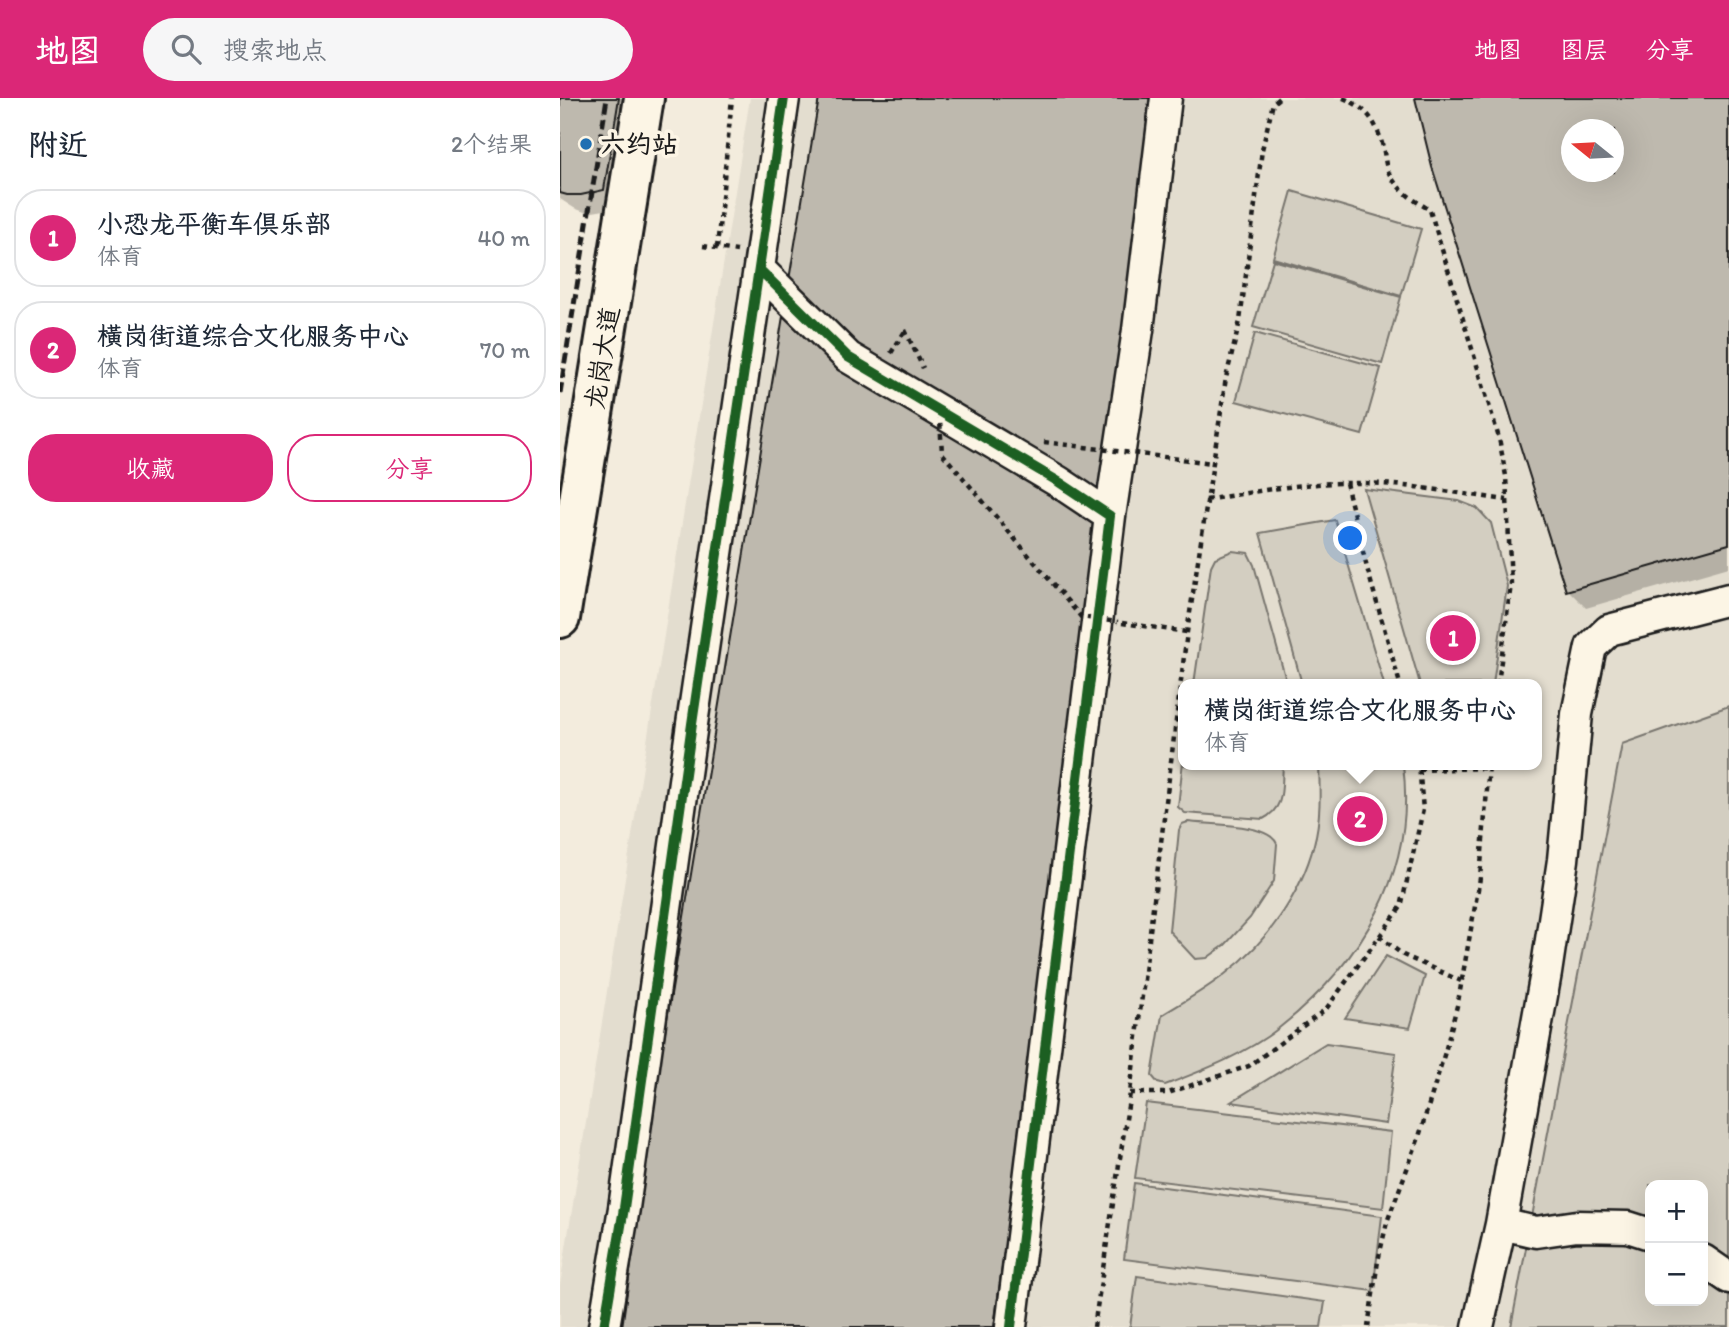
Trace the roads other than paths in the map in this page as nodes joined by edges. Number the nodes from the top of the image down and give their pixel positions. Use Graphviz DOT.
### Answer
graph roads {
  1 [pos="644,98"];
  2 [pos="784,98"];
  3 [pos="1166,98"];
  4 [pos="760,270"];
  5 [pos="1110,516"];
  6 [pos="1729,599"];
  7 [pos="560,618"];
  8 [pos="1501,1224"];
  9 [pos="1645,1232"];
  10 [pos="1708,1263"];
  11 [pos="1729,1278"];
  12 [pos="604,1327"];
  13 [pos="1010,1327"];
  14 [pos="1478,1327"];
  1 -- 7 [label="highway, 龙岗大道"];
  2 -- 4 [label="street"];
  3 -- 5 [label="street"];
  4 -- 5 [label="street"];
  4 -- 12 [label="street"];
  5 -- 13 [label="street"];
  6 -- 8 [label="street"];
  8 -- 9 [label="street"];
  8 -- 14 [label="street"];
  10 -- 11 [label="street"];
}
